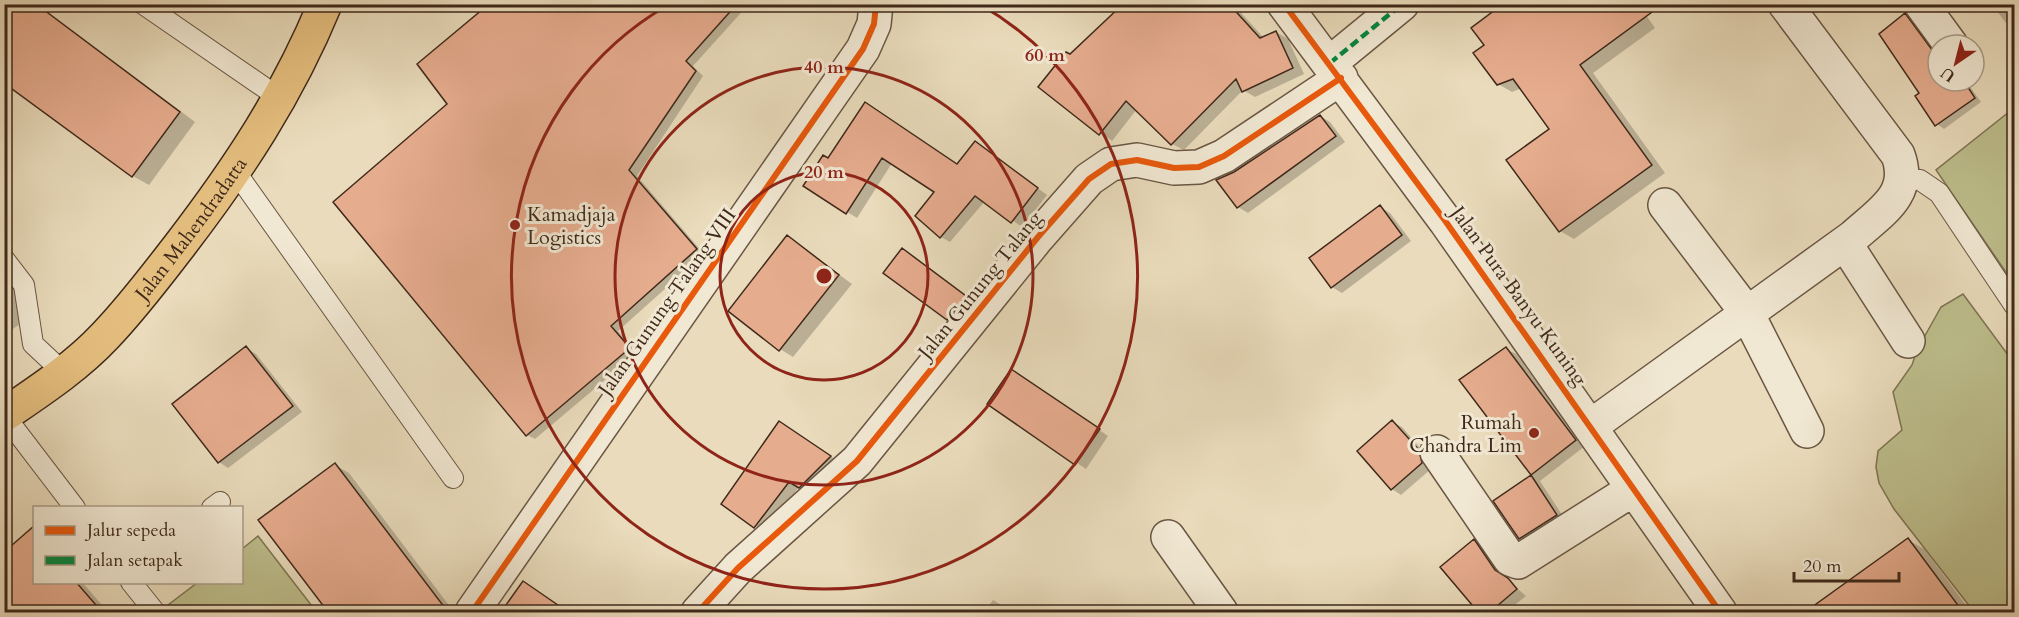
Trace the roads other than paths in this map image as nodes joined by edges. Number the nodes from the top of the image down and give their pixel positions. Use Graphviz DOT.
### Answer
graph roads {
  1 [pos="143,4"];
  2 [pos="326,4"];
  3 [pos="876,4"];
  4 [pos="1284,4"];
  5 [pos="1402,4"];
  6 [pos="1785,4"];
  7 [pos="1921,4"];
  8 [pos="1942,33"];
  9 [pos="1335,70"];
  10 [pos="281,99"];
  11 [pos="235,171"];
  12 [pos="1902,179"];
  13 [pos="1665,205"];
  14 [pos="1845,243"];
  15 [pos="4,260"];
  16 [pos="2014,305"];
  17 [pos="1747,314"];
  18 [pos="1908,341"];
  19 [pos="63,372"];
  20 [pos="4,415"];
  21 [pos="1591,426"];
  22 [pos="1807,431"];
  23 [pos="1437,452"];
  24 [pos="453,478"];
  25 [pos="1632,490"];
  26 [pos="74,506"];
  27 [pos="1168,537"];
  28 [pos="133,584"];
  29 [pos="155,612"];
  30 [pos="472,612"];
  31 [pos="698,612"];
  32 [pos="1221,612"];
  33 [pos="1720,612"];
  1 -- 10 [label="lane"];
  2 -- 10 [label="highway, Jalan Mahendradatta"];
  3 -- 30 [label="street, Jalan Gunung Talang VIII"];
  4 -- 9 [label="street, Jalan Pura Banyu Kuning"];
  5 -- 9 [label="street, Jalan Gunung Talang"];
  6 -- 12 [label="street"];
  7 -- 8 [label="street"];
  9 -- 21 [label="street, Jalan Pura Banyu Kuning"];
  9 -- 31 [label="street, Jalan Gunung Talang"];
  10 -- 11 [label="highway, Jalan Mahendradatta"];
  11 -- 19 [label="highway, Jalan Mahendradatta"];
  11 -- 24 [label="lane"];
  12 -- 14 [label="street"];
  12 -- 16 [label="lane"];
  13 -- 17 [label="street"];
  14 -- 17 [label="street"];
  14 -- 18 [label="street"];
  15 -- 19 [label="lane"];
  17 -- 21 [label="street"];
  17 -- 22 [label="street"];
  19 -- 20 [label="highway, Jalan Mahendradatta"];
  20 -- 26 [label="lane"];
  21 -- 25 [label="street, Jalan Pura Banyu Kuning"];
  23 -- 25 [label="street"];
  25 -- 33 [label="street, Jalan Pura Banyu Kuning"];
  27 -- 32 [label="street"];
  28 -- 29 [label="lane"];
}
